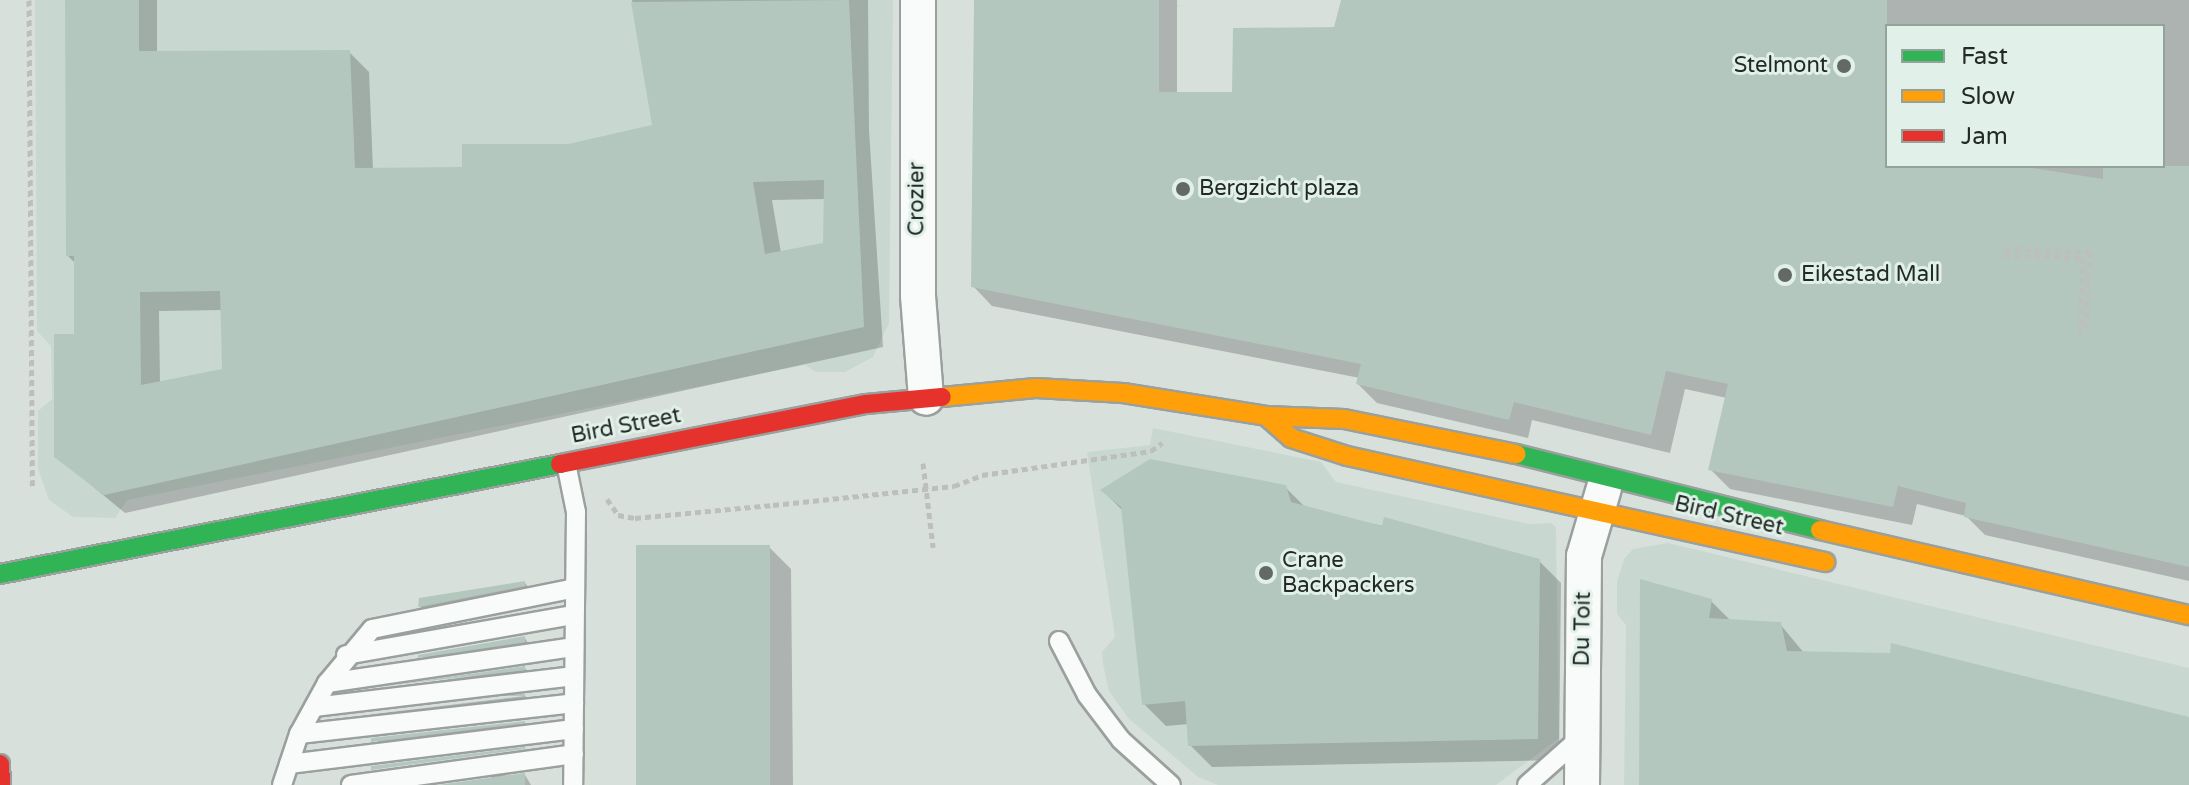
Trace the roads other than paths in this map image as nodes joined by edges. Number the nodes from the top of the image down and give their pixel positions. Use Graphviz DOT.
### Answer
graph roads {
  1 [pos="918,0"];
  2 [pos="926,398"];
  3 [pos="1266,416"];
  4 [pos="566,463"];
  5 [pos="1607,476"];
  6 [pos="1597,511"];
  7 [pos="1844,566"];
  8 [pos="0,574"];
  9 [pos="575,588"];
  10 [pos="574,615"];
  11 [pos="2189,615"];
  12 [pos="1059,641"];
  13 [pos="574,647"];
  14 [pos="346,655"];
  15 [pos="574,676"];
  16 [pos="327,683"];
  17 [pos="574,703"];
  18 [pos="314,707"];
  19 [pos="574,729"];
  20 [pos="299,734"];
  21 [pos="1581,737"];
  22 [pos="574,754"];
  23 [pos="0,764"];
  24 [pos="289,764"];
  25 [pos="567,784"];
  26 [pos="1,785"];
  27 [pos="282,785"];
  28 [pos="351,785"];
  29 [pos="1171,785"];
  30 [pos="1527,785"];
  31 [pos="1582,785"];
  1 -- 2 [label="street, Crozier"];
  2 -- 3 [label="street, Bird Street"];
  2 -- 4 [label="street, Bird Street"];
  3 -- 5 [label="street, Bird Street"];
  3 -- 6 [label="street, Bird Street"];
  4 -- 8 [label="street, Bird Street"];
  4 -- 9 [label="lane"];
  5 -- 6 [label="street, Du Toit"];
  5 -- 11 [label="street, Bird Street"];
  6 -- 7 [label="street, Bird Street"];
  6 -- 21 [label="street, Du Toit"];
  9 -- 10 [label="lane"];
  9 -- 14 [label="lane"];
  10 -- 13 [label="lane"];
  10 -- 14 [label="lane"];
  12 -- 29 [label="lane"];
  13 -- 15 [label="lane"];
  13 -- 16 [label="lane"];
  14 -- 16 [label="lane"];
  15 -- 17 [label="lane"];
  15 -- 18 [label="lane"];
  16 -- 18 [label="lane"];
  17 -- 19 [label="lane"];
  17 -- 20 [label="lane"];
  18 -- 20 [label="lane"];
  19 -- 22 [label="lane"];
  19 -- 24 [label="lane"];
  20 -- 24 [label="lane"];
  21 -- 30 [label="lane"];
  21 -- 31 [label="street, Du Toit"];
  22 -- 25 [label="lane"];
  22 -- 28 [label="lane"];
  23 -- 26 [label="street"];
  24 -- 27 [label="lane"];
}
